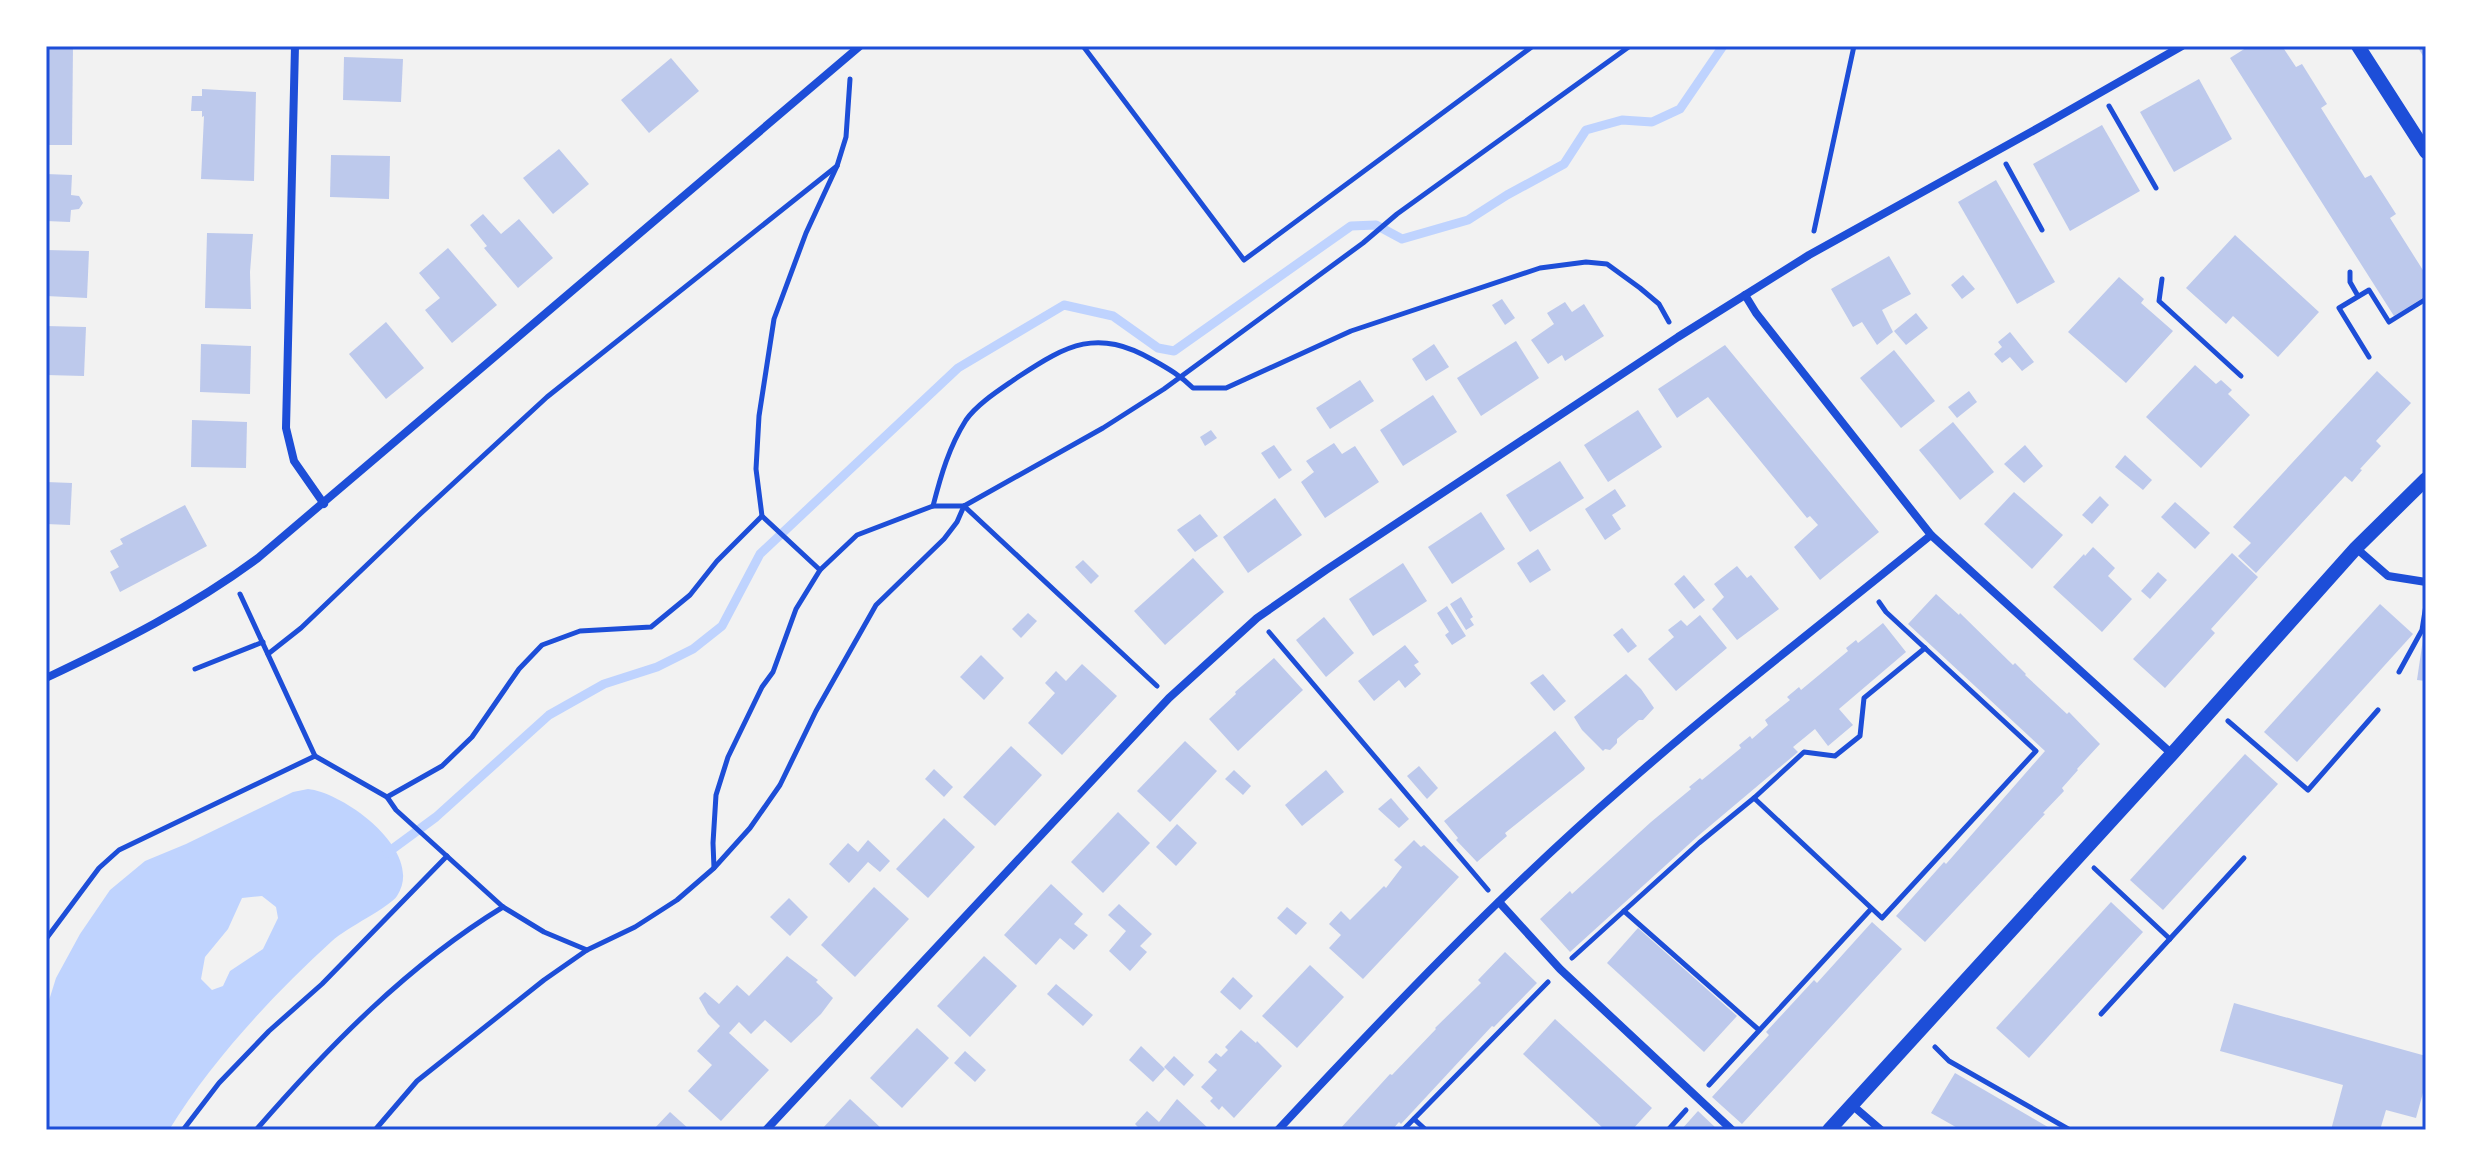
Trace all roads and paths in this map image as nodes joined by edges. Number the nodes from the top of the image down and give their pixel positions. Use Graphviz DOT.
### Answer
graph roads {
  1 [pos="295,46"];
  2 [pos="860,46"];
  3 [pos="1083,46"];
  4 [pos="1533,46"];
  5 [pos="1630,46"];
  6 [pos="1854,46"];
  7 [pos="2182,46"];
  8 [pos="2358,46"];
  9 [pos="850,54"];
  10 [pos="2102,92"];
  11 [pos="1999,150"];
  12 [pos="2426,152"];
  13 [pos="837,166"];
  14 [pos="2156,188"];
  15 [pos="2042,230"];
  16 [pos="1809,255"];
  17 [pos="2350,272"];
  18 [pos="2162,279"];
  19 [pos="1745,295"];
  20 [pos="2358,296"];
  21 [pos="2426,299"];
  22 [pos="1678,337"];
  23 [pos="2369,357"];
  24 [pos="1181,376"];
  25 [pos="2241,376"];
  26 [pos="2426,479"];
  27 [pos="324,504"];
  28 [pos="933,506"];
  29 [pos="964,506"];
  30 [pos="762,516"];
  31 [pos="1931,535"];
  32 [pos="2356,548"];
  33 [pos="820,570"];
  34 [pos="232,578"];
  35 [pos="2426,582"];
  36 [pos="1867,587"];
  37 [pos="2426,605"];
  38 [pos="1257,618"];
  39 [pos="263,642"];
  40 [pos="1925,648"];
  41 [pos="268,654"];
  42 [pos="195,669"];
  43 [pos="2399,672"];
  44 [pos="46,678"];
  45 [pos="1169,698"];
  46 [pos="2213,707"];
  47 [pos="2378,710"];
  48 [pos="2172,754"];
  49 [pos="315,756"];
  50 [pos="387,797"];
  51 [pos="1754,798"];
  52 [pos="2080,855"];
  53 [pos="447,856"];
  54 [pos="2244,858"];
  55 [pos="714,868"];
  56 [pos="1499,902"];
  57 [pos="503,907"];
  58 [pos="1871,909"];
  59 [pos="1624,911"];
  60 [pos="46,939"];
  61 [pos="2170,939"];
  62 [pos="587,950"];
  63 [pos="1560,969"];
  64 [pos="2101,1014"];
  65 [pos="1759,1030"];
  66 [pos="1919,1032"];
  67 [pos="1697,1097"];
  68 [pos="1852,1105"];
  69 [pos="1414,1119"];
  70 [pos="183,1130"];
  71 [pos="256,1130"];
  72 [pos="375,1130"];
  73 [pos="766,1130"];
  74 [pos="1278,1130"];
  75 [pos="1403,1130"];
  76 [pos="1426,1130"];
  77 [pos="1732,1130"];
  78 [pos="1829,1130"];
  79 [pos="1881,1130"];
  80 [pos="2070,1130"];
  1 -- 27 [label="street"];
  2 -- 9 [label="street"];
  3 -- 4 [label="path"];
  5 -- 24 [label="path"];
  6 -- 16 [label="path"];
  7 -- 10 [label="street"];
  8 -- 12 [label="street"];
  9 -- 13 [label="path"];
  9 -- 27 [label="street"];
  10 -- 11 [label="street"];
  10 -- 14 [label="path"];
  11 -- 15 [label="path"];
  11 -- 16 [label="street"];
  13 -- 30 [label="path"];
  13 -- 41 [label="path"];
  16 -- 19 [label="street"];
  17 -- 20 [label="path"];
  18 -- 25 [label="path"];
  19 -- 22 [label="street"];
  19 -- 31 [label="street"];
  20 -- 21 [label="path"];
  20 -- 23 [label="path"];
  22 -- 24 [label="path"];
  22 -- 38 [label="street"];
  24 -- 28 [label="path"];
  24 -- 29 [label="path"];
  26 -- 32 [label="street"];
  27 -- 34 [label="street"];
  28 -- 29 [label="path"];
  28 -- 33 [label="path"];
  29 -- 45 [label="path"];
  29 -- 55 [label="path"];
  30 -- 33 [label="path"];
  30 -- 50 [label="path"];
  31 -- 36 [label="street"];
  31 -- 48 [label="street"];
  32 -- 35 [label="street"];
  32 -- 46 [label="street"];
  33 -- 55 [label="path"];
  34 -- 39 [label="path"];
  34 -- 44 [label="street"];
  36 -- 40 [label="path"];
  36 -- 56 [label="street"];
  37 -- 43 [label="path"];
  38 -- 45 [label="street"];
  38 -- 56 [label="path"];
  39 -- 41 [label="path"];
  39 -- 42 [label="path"];
  40 -- 51 [label="path"];
  40 -- 58 [label="path"];
  41 -- 49 [label="path"];
  45 -- 73 [label="street"];
  46 -- 47 [label="path"];
  46 -- 48 [label="street"];
  48 -- 52 [label="street"];
  49 -- 50 [label="path"];
  49 -- 60 [label="path"];
  50 -- 53 [label="path"];
  51 -- 58 [label="path"];
  51 -- 59 [label="path"];
  52 -- 61 [label="path"];
  52 -- 66 [label="street"];
  53 -- 57 [label="path"];
  53 -- 70 [label="path"];
  54 -- 61 [label="path"];
  55 -- 62 [label="path"];
  56 -- 63 [label="street"];
  56 -- 74 [label="street"];
  57 -- 62 [label="path"];
  57 -- 71 [label="path"];
  58 -- 65 [label="path"];
  59 -- 63 [label="path"];
  59 -- 65 [label="path"];
  61 -- 64 [label="path"];
  62 -- 72 [label="path"];
  63 -- 67 [label="street"];
  63 -- 69 [label="path"];
  65 -- 67 [label="path"];
  66 -- 68 [label="street"];
  66 -- 80 [label="path"];
  67 -- 77 [label="street"];
  68 -- 78 [label="street"];
  68 -- 79 [label="street"];
  69 -- 75 [label="path"];
  69 -- 76 [label="path"];
}
